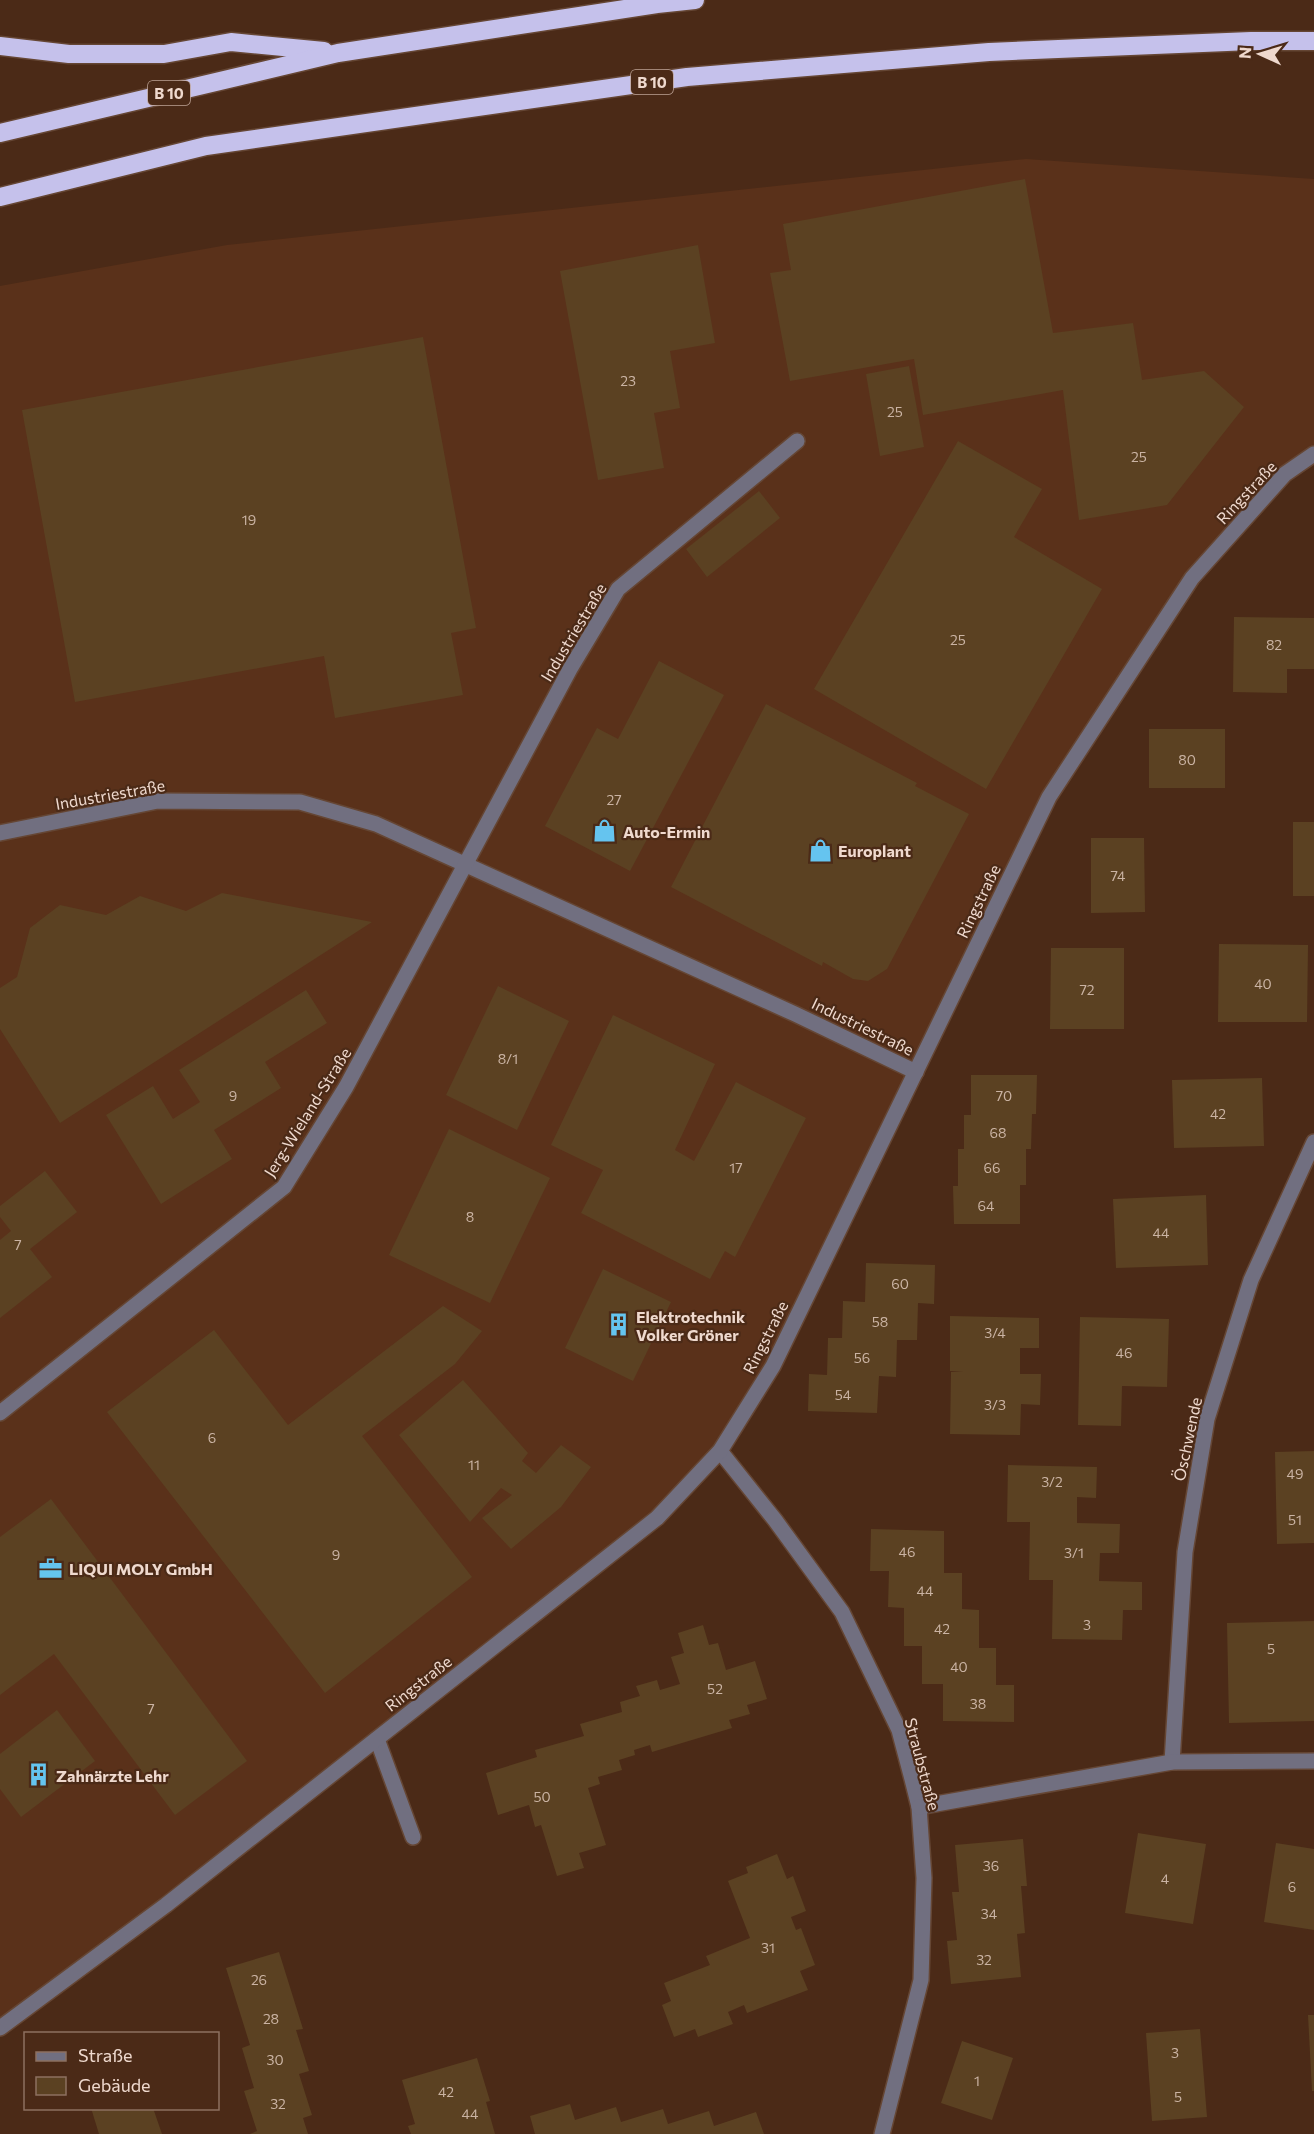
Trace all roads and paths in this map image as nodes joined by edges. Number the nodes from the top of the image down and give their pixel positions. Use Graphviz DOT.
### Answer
graph roads {
  1 [pos="695,0"];
  2 [pos="1314,41"];
  3 [pos="0,46"];
  4 [pos="338,52"];
  5 [pos="0,133"];
  6 [pos="0,197"];
  7 [pos="797,441"];
  8 [pos="1314,454"];
  9 [pos="0,833"];
  10 [pos="466,865"];
  11 [pos="916,1072"];
  12 [pos="1314,1142"];
  13 [pos="0,1413"];
  14 [pos="720,1451"];
  15 [pos="377,1739"];
  16 [pos="1314,1761"];
  17 [pos="1172,1762"];
  18 [pos="919,1807"];
  19 [pos="413,1837"];
  20 [pos="0,2028"];
  21 [pos="882,2134"];
  1 -- 4 [label="highway, B 10"];
  2 -- 6 [label="highway, B 10"];
  3 -- 4 [label="highway"];
  4 -- 5 [label="highway, B 10"];
  7 -- 10 [label="street, Industriestraße"];
  8 -- 11 [label="street, Ringstraße"];
  9 -- 10 [label="street, Industriestraße"];
  10 -- 11 [label="street, Industriestraße"];
  10 -- 13 [label="street, Jerg-Wieland-Straße"];
  11 -- 14 [label="street, Ringstraße"];
  12 -- 17 [label="street, Öschwende"];
  14 -- 15 [label="street, Ringstraße"];
  14 -- 18 [label="street, Straubstraße"];
  15 -- 19 [label="street"];
  15 -- 20 [label="street, Ringstraße"];
  16 -- 17 [label="street"];
  17 -- 18 [label="street"];
  18 -- 21 [label="street, Straubstraße"];
}
